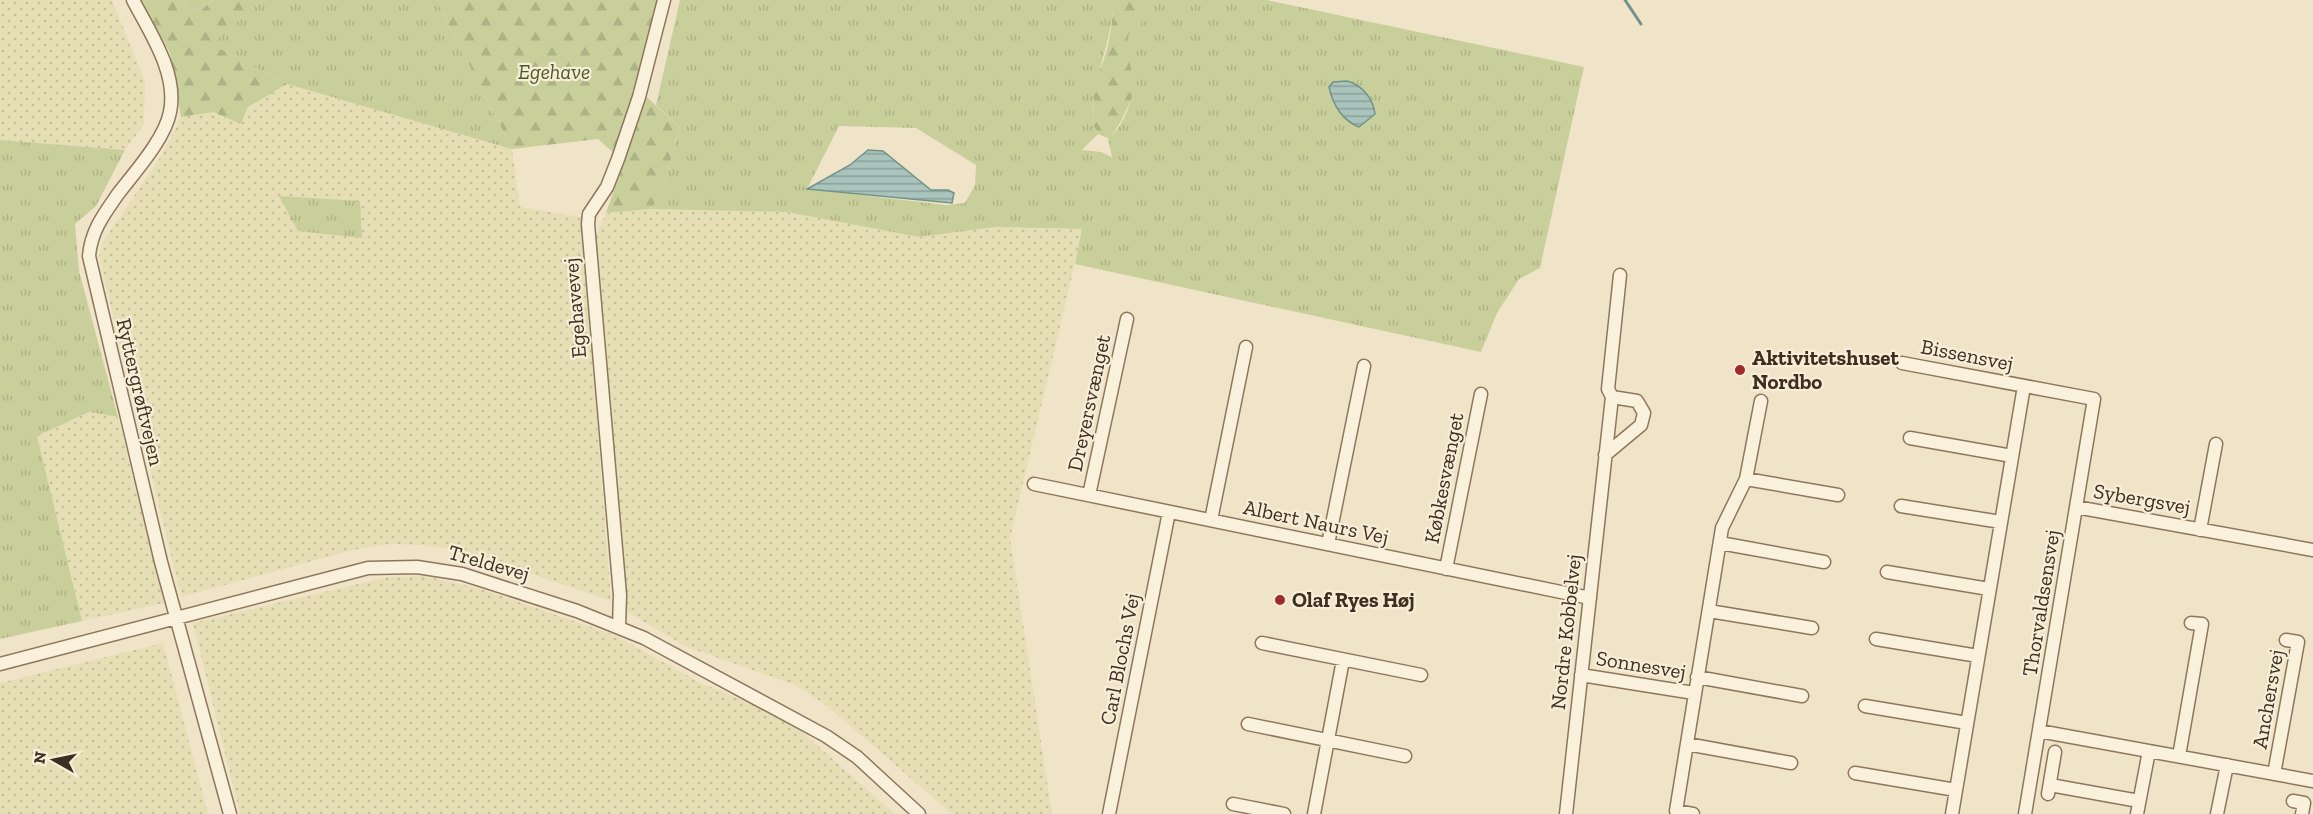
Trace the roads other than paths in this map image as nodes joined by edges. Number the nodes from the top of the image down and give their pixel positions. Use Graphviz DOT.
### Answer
graph roads {
  1 [pos="133,0"];
  2 [pos="664,0"];
  3 [pos="1620,275"];
  4 [pos="1127,319"];
  5 [pos="1246,347"];
  6 [pos="1902,363"];
  7 [pos="1364,366"];
  8 [pos="2024,386"];
  9 [pos="1480,394"];
  10 [pos="1612,397"];
  11 [pos="2094,399"];
  12 [pos="1761,401"];
  13 [pos="1910,438"];
  14 [pos="2216,444"];
  15 [pos="1605,455"];
  16 [pos="2012,456"];
  17 [pos="1746,480"];
  18 [pos="1034,484"];
  19 [pos="1089,495"];
  20 [pos="1838,495"];
  21 [pos="1901,506"];
  22 [pos="2076,507"];
  23 [pos="1169,512"];
  24 [pos="1211,520"];
  25 [pos="2001,522"];
  26 [pos="2200,530"];
  27 [pos="1720,543"];
  28 [pos="1328,544"];
  29 [pos="2313,550"];
  30 [pos="1824,562"];
  31 [pos="1446,569"];
  32 [pos="1887,572"];
  33 [pos="1989,589"];
  34 [pos="1590,598"];
  35 [pos="1709,611"];
  36 [pos="177,618"];
  37 [pos="2191,623"];
  38 [pos="619,626"];
  39 [pos="1812,628"];
  40 [pos="1876,639"];
  41 [pos="2286,640"];
  42 [pos="1262,643"];
  43 [pos="1978,656"];
  44 [pos="1343,660"];
  45 [pos="0,664"];
  46 [pos="1421,675"];
  47 [pos="1581,675"];
  48 [pos="1697,677"];
  49 [pos="1694,693"];
  50 [pos="1802,696"];
  51 [pos="1865,706"];
  52 [pos="1248,723"];
  53 [pos="1967,723"];
  54 [pos="2039,730"];
  55 [pos="1328,739"];
  56 [pos="1687,744"];
  57 [pos="2149,751"];
  58 [pos="2055,752"];
  59 [pos="1406,756"];
  60 [pos="2179,756"];
  61 [pos="1791,763"];
  62 [pos="2227,765"];
  63 [pos="1855,773"];
  64 [pos="2274,774"];
  65 [pos="2313,781"];
  66 [pos="1956,790"];
  67 [pos="2139,801"];
  68 [pos="2293,801"];
  69 [pos="1233,804"];
  70 [pos="230,814"];
  71 [pos="919,814"];
  72 [pos="1109,814"];
  73 [pos="1284,814"];
  74 [pos="1314,814"];
  75 [pos="1566,814"];
  76 [pos="1693,814"];
  77 [pos="1952,814"];
  78 [pos="2025,814"];
  79 [pos="2137,814"];
  80 [pos="2217,814"];
  81 [pos="2302,814"];
  1 -- 36 [label="street, Ryttergrøftvejen"];
  2 -- 38 [label="street, Egehavevej"];
  3 -- 10 [label="street, Nordre Kobbelvej"];
  4 -- 19 [label="street, Dreyersvænget"];
  5 -- 24 [label="street"];
  6 -- 8 [label="street, Bissensvej"];
  7 -- 28 [label="street"];
  8 -- 11 [label="street, Bissensvej"];
  8 -- 16 [label="street, Bissensvej"];
  9 -- 31 [label="street, Købkesvænget"];
  10 -- 15 [label="street, Nordre Kobbelvej"];
  10 -- 15 [label="street"];
  11 -- 22 [label="street, Thorvaldsensvej"];
  12 -- 17 [label="street, Sonnesvej"];
  13 -- 16 [label="street"];
  14 -- 26 [label="street, Sybergsvej"];
  15 -- 34 [label="street, Nordre Kobbelvej"];
  16 -- 25 [label="street, Bissensvej"];
  17 -- 20 [label="street"];
  17 -- 27 [label="street, Sonnesvej"];
  18 -- 19 [label="street, Albert Naurs Vej"];
  19 -- 23 [label="street, Albert Naurs Vej"];
  21 -- 25 [label="street"];
  22 -- 26 [label="street, Sybergsvej"];
  22 -- 54 [label="street, Thorvaldsensvej"];
  23 -- 24 [label="street, Albert Naurs Vej"];
  23 -- 72 [label="street, Carl Blochs Vej"];
  24 -- 28 [label="street, Albert Naurs Vej"];
  25 -- 33 [label="street, Bissensvej"];
  26 -- 29 [label="street, Sybergsvej"];
  27 -- 30 [label="street"];
  27 -- 35 [label="street, Sonnesvej"];
  28 -- 31 [label="street, Albert Naurs Vej"];
  31 -- 34 [label="street, Albert Naurs Vej"];
  32 -- 33 [label="street"];
  33 -- 43 [label="street, Bissensvej"];
  34 -- 47 [label="street, Nordre Kobbelvej"];
  35 -- 39 [label="street"];
  35 -- 48 [label="street, Sonnesvej"];
  36 -- 38 [label="street, Treldevej"];
  36 -- 45 [label="street, Treldevej"];
  36 -- 70 [label="street, Ryttergrøftvejen"];
  37 -- 60 [label="street"];
  38 -- 71 [label="street, Treldevej"];
  40 -- 43 [label="street"];
  41 -- 64 [label="street, Anchersvej"];
  42 -- 44 [label="street"];
  43 -- 53 [label="street, Bissensvej"];
  44 -- 46 [label="street"];
  44 -- 55 [label="street"];
  47 -- 49 [label="street, Sonnesvej"];
  47 -- 75 [label="street, Nordre Kobbelvej"];
  48 -- 49 [label="street, Sonnesvej"];
  48 -- 50 [label="street, Sonnesvej"];
  49 -- 56 [label="street, Sonnesvej"];
  51 -- 53 [label="street"];
  52 -- 55 [label="street"];
  53 -- 66 [label="street, Bissensvej"];
  54 -- 57 [label="street, Anchersvej"];
  54 -- 78 [label="street, Thorvaldsensvej"];
  55 -- 59 [label="street"];
  55 -- 74 [label="street"];
  56 -- 61 [label="street"];
  56 -- 76 [label="street, Sonnesvej"];
  57 -- 60 [label="street, Anchersvej"];
  57 -- 67 [label="street"];
  58 -- 67 [label="street"];
  60 -- 62 [label="street, Anchersvej"];
  62 -- 64 [label="street, Anchersvej"];
  62 -- 80 [label="street, Anchersvej"];
  63 -- 66 [label="street"];
  64 -- 65 [label="street, Anchersvej"];
  66 -- 77 [label="street, Bissensvej"];
  67 -- 79 [label="street"];
  68 -- 81 [label="street"];
  69 -- 73 [label="street"];
}
